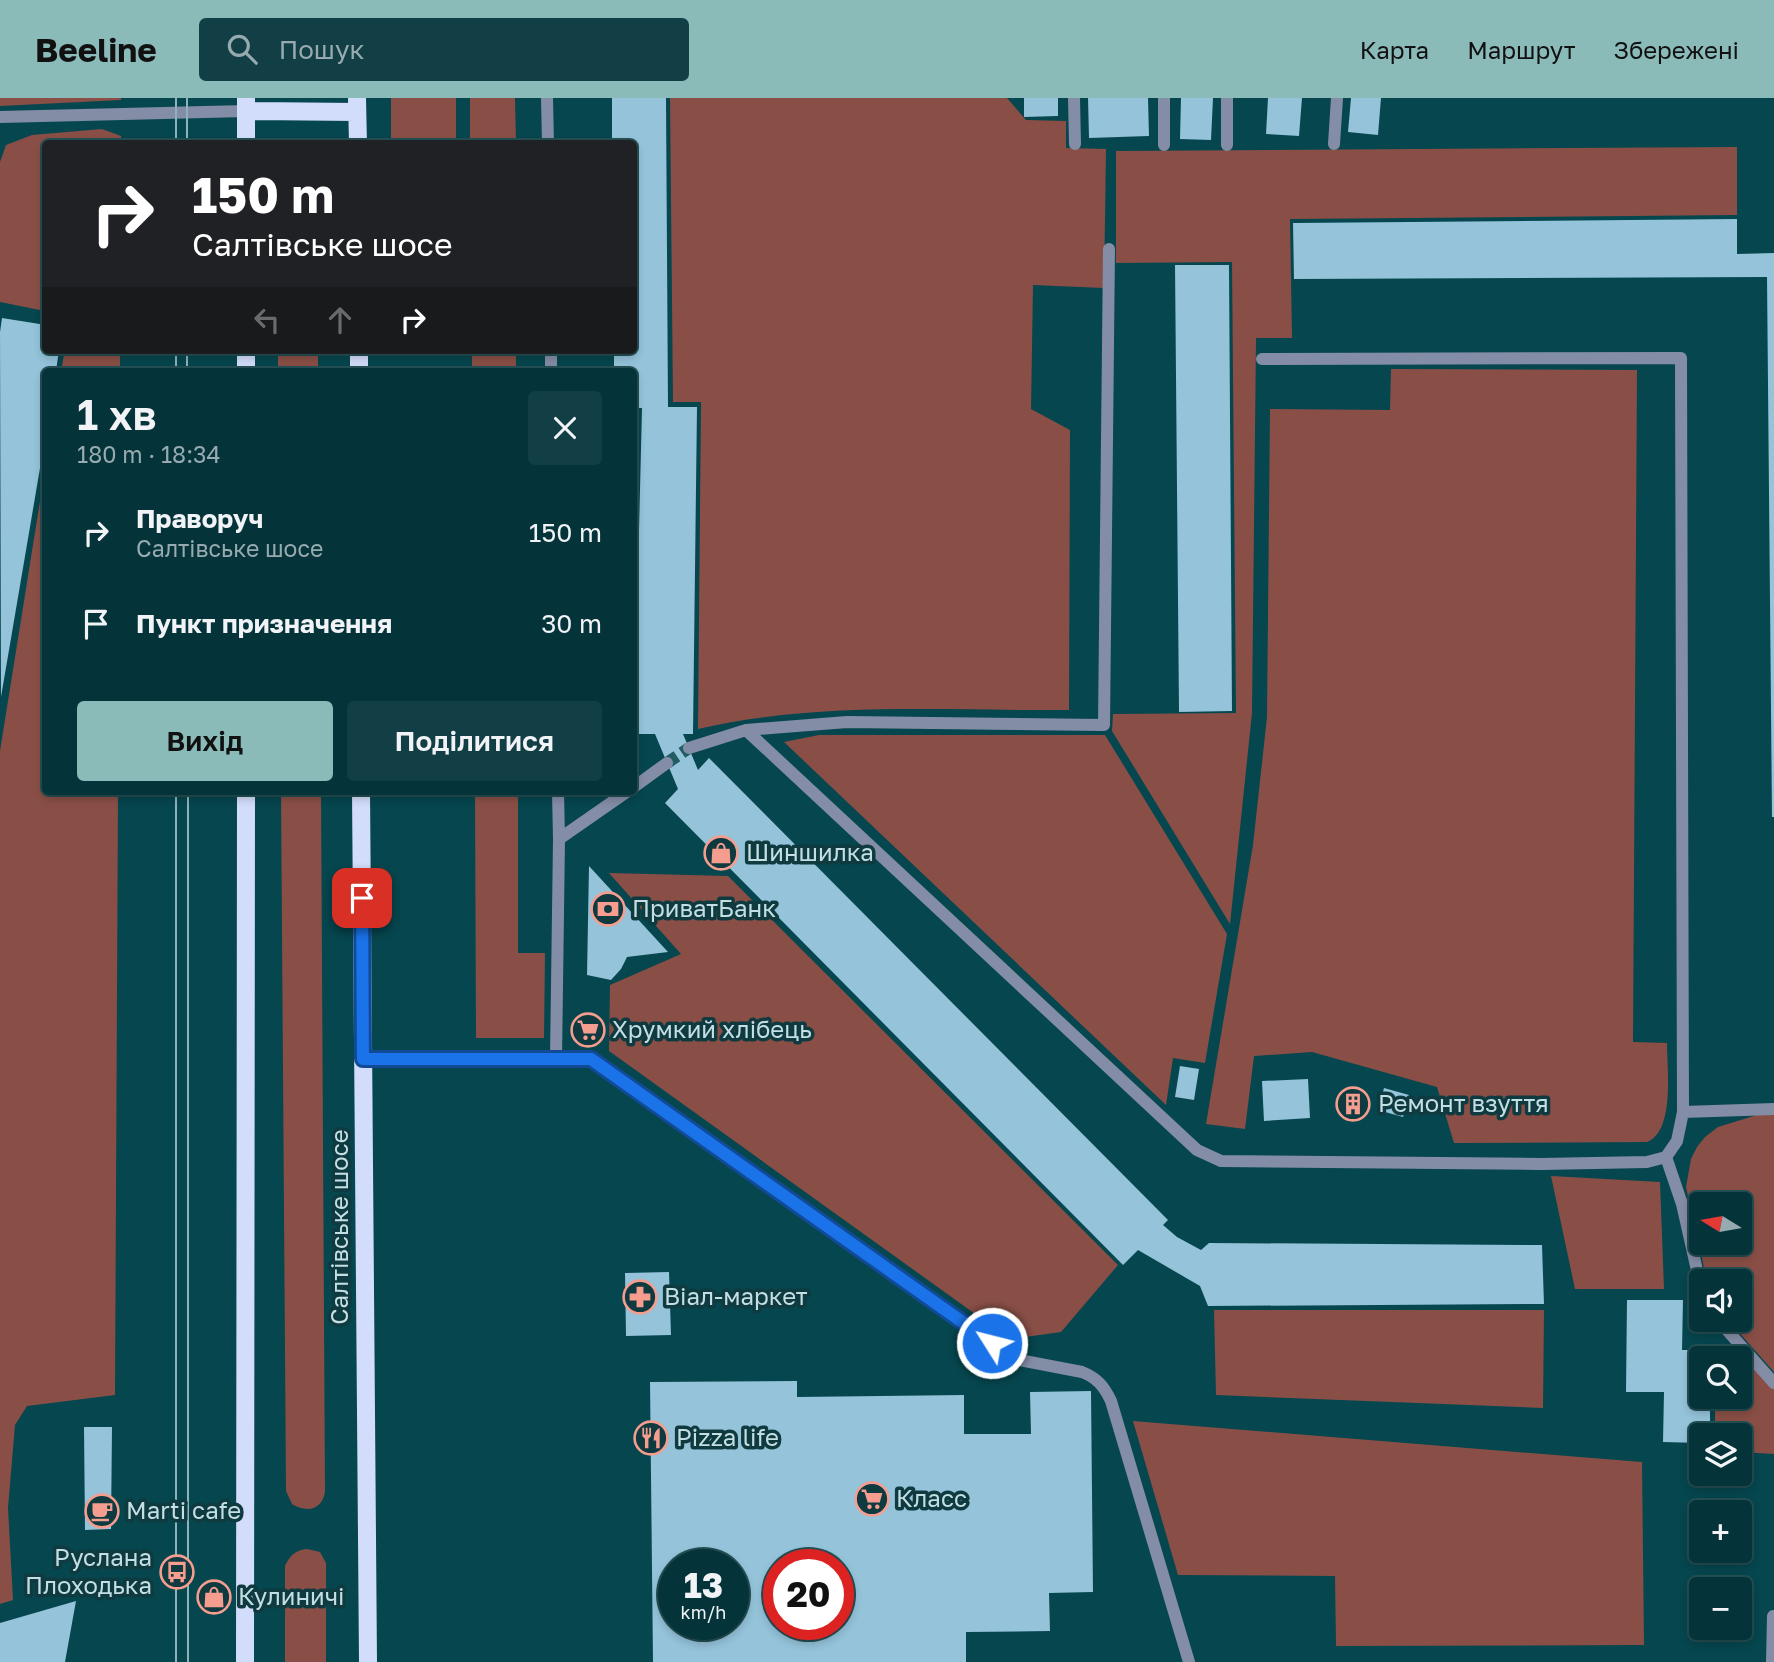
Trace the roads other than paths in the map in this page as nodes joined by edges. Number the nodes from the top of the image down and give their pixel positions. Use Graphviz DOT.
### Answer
graph roads {
  1 [pos="547,98"];
  2 [pos="1074,98"];
  3 [pos="1164,98"];
  4 [pos="1227,98"];
  5 [pos="1337,98"];
  6 [pos="246,104"];
  7 [pos="357,105"];
  8 [pos="0,117"];
  9 [pos="246,140"];
  10 [pos="358,140"];
  11 [pos="548,140"];
  12 [pos="1334,144"];
  13 [pos="1075,145"];
  14 [pos="1164,145"];
  15 [pos="1227,145"];
  16 [pos="1109,248"];
  17 [pos="1262,359"];
  18 [pos="746,730"];
  19 [pos="689,748"];
  20 [pos="667,763"];
  21 [pos="637,785"];
  22 [pos="246,795"];
  23 [pos="361,795"];
  24 [pos="558,795"];
  25 [pos="622,795"];
  26 [pos="559,839"];
  27 [pos="363,1059"];
  28 [pos="556,1059"];
  29 [pos="1774,1109"];
  30 [pos="1683,1112"];
  31 [pos="1666,1157"];
  32 [pos="1697,1269"];
  33 [pos="1729,1332"];
  34 [pos="1774,1383"];
  35 [pos="1773,1616"];
  36 [pos="245,1662"];
  37 [pos="368,1662"];
  38 [pos="1189,1662"];
  39 [pos="1772,1662"];
  1 -- 11 [label="lane"];
  2 -- 13 [label="lane"];
  3 -- 14 [label="lane"];
  4 -- 15 [label="lane"];
  5 -- 12 [label="lane"];
  6 -- 7 [label="main road"];
  6 -- 8 [label="lane"];
  6 -- 9 [label="main road"];
  7 -- 10 [label="main road"];
  16 -- 18 [label="lane"];
  17 -- 30 [label="lane"];
  18 -- 19 [label="lane"];
  18 -- 31 [label="lane"];
  20 -- 21 [label="lane"];
  22 -- 36 [label="main road"];
  23 -- 27 [label="main road, Салтівське шосе"];
  24 -- 26 [label="lane"];
  25 -- 26 [label="lane"];
  26 -- 28 [label="lane"];
  27 -- 28 [label="lane"];
  27 -- 37 [label="main road, Салтівське шосе"];
  28 -- 38 [label="lane"];
  29 -- 30 [label="lane"];
  30 -- 31 [label="lane"];
  31 -- 32 [label="lane"];
  33 -- 34 [label="lane"];
  35 -- 39 [label="lane"];
}
